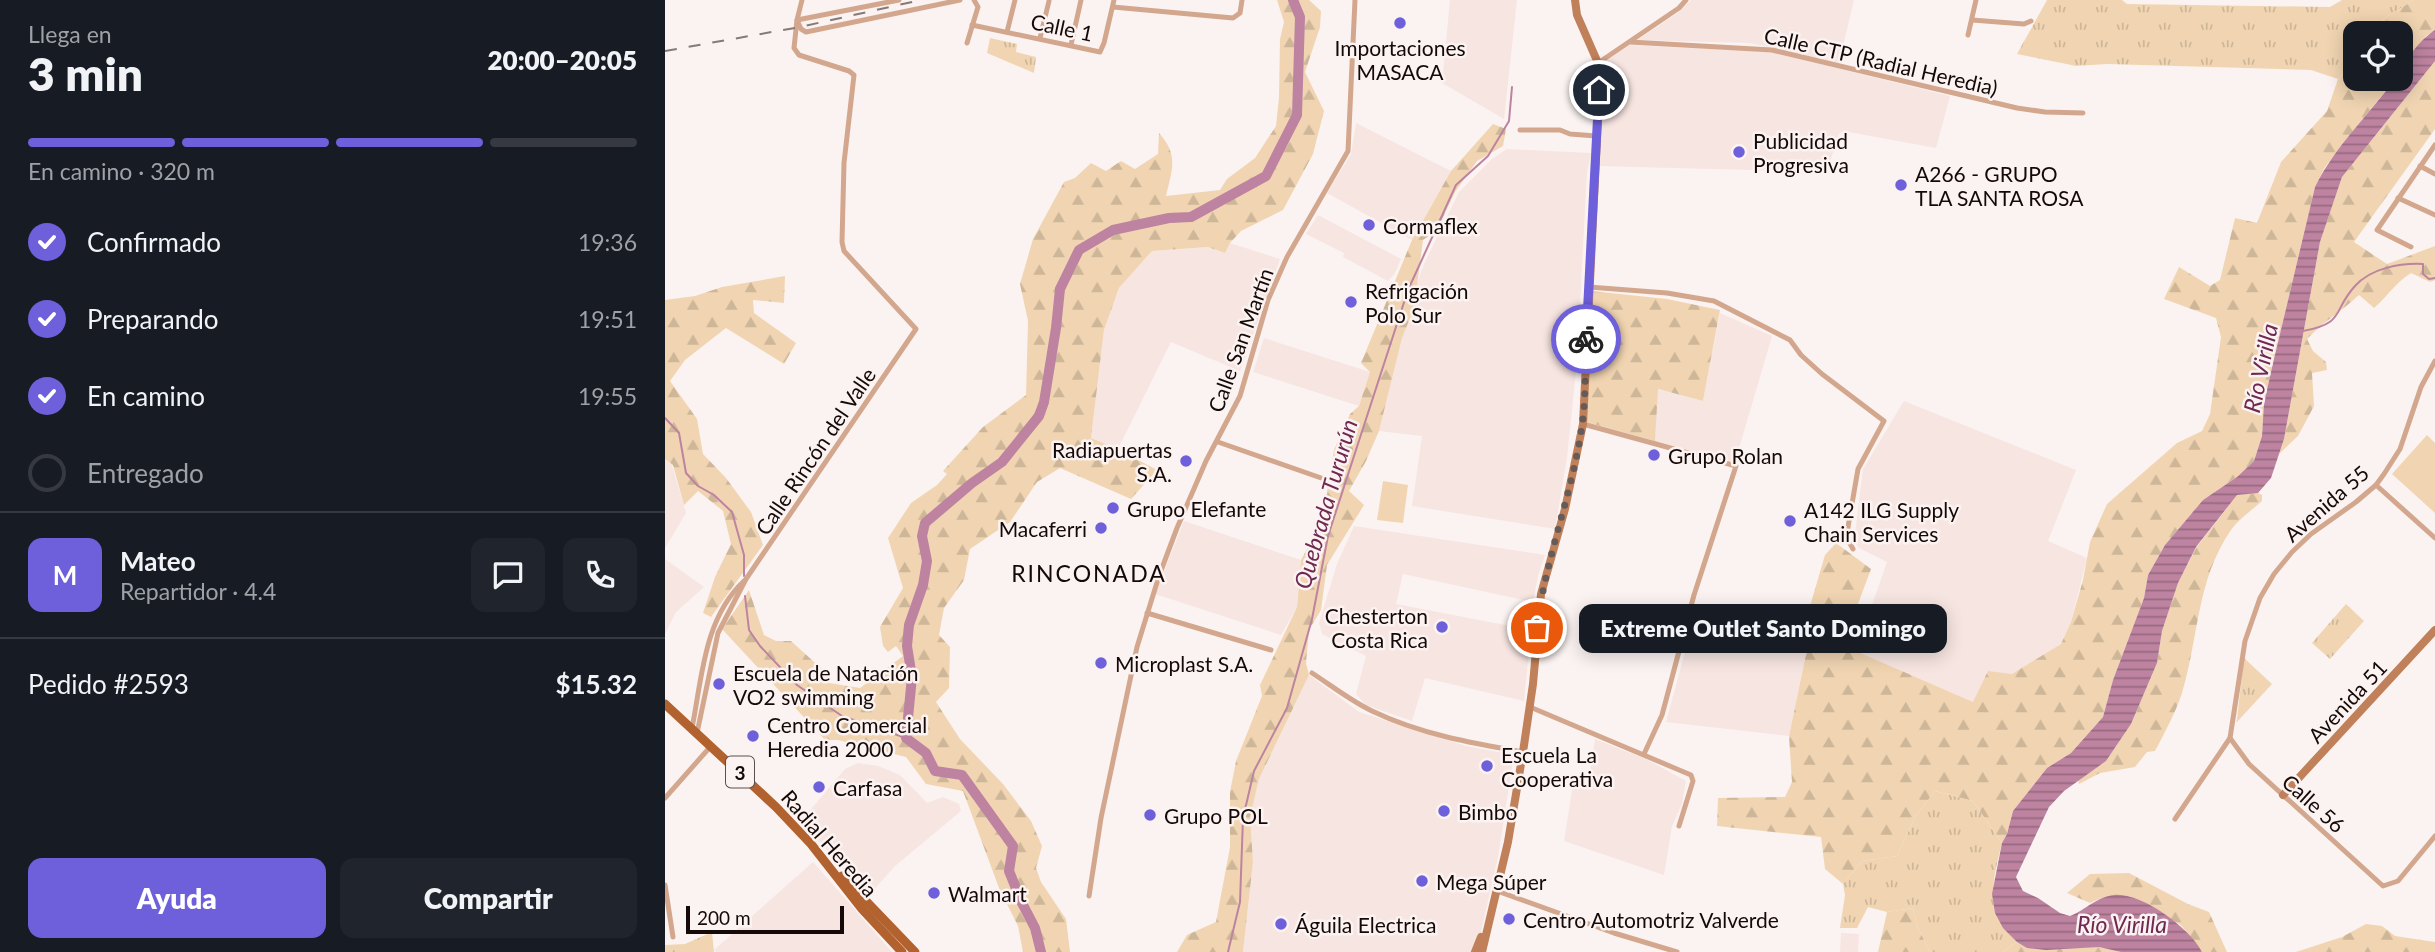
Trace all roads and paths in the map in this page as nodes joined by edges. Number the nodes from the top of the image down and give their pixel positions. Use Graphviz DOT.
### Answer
graph roads {
  1 [pos="802,0"];
  2 [pos="899,0"];
  3 [pos="960,0"];
  4 [pos="974,0"];
  5 [pos="1015,0"];
  6 [pos="1081,0"];
  7 [pos="1242,0"];
  8 [pos="1355,0"];
  9 [pos="1575,0"];
  10 [pos="1686,0"];
  11 [pos="1976,0"];
  12 [pos="1049,1"];
  13 [pos="1113,3"];
  14 [pos="797,20"];
  15 [pos="1972,20"];
  16 [pos="2031,21"];
  17 [pos="972,25"];
  18 [pos="1007,32"];
  19 [pos="1968,35"];
  20 [pos="1040,38"];
  21 [pos="1630,42"];
  22 [pos="967,43"];
  23 [pos="1071,45"];
  24 [pos="1598,63"];
  25 [pos="2083,113"];
  26 [pos="1520,130"];
  27 [pos="1596,136"];
  28 [pos="2435,145"];
  29 [pos="2420,166"];
  30 [pos="2435,174"];
  31 [pos="2398,198"];
  32 [pos="2434,215"];
  33 [pos="2411,247"];
  34 [pos="1588,286"];
  35 [pos="2435,361"];
  36 [pos="1583,424"];
  37 [pos="1218,442"];
  38 [pos="1327,480"];
  39 [pos="2376,485"];
  40 [pos="2435,538"];
  41 [pos="1853,549"];
  42 [pos="1147,613"];
  43 [pos="2435,631"];
  44 [pos="1271,650"];
  45 [pos="1312,674"];
  46 [pos="665,704"];
  47 [pos="1530,707"];
  48 [pos="695,731"];
  49 [pos="2230,738"];
  50 [pos="711,746"];
  51 [pos="1523,752"];
  52 [pos="1644,754"];
  53 [pos="2283,796"];
  54 [pos="665,798"];
  55 [pos="2175,819"];
  56 [pos="1679,826"];
  57 [pos="2435,836"];
  58 [pos="811,844"];
  59 [pos="665,884"];
  60 [pos="1497,891"];
  61 [pos="1089,896"];
  62 [pos="862,909"];
  63 [pos="673,937"];
  64 [pos="902,952"];
  65 [pos="909,952"];
  66 [pos="915,952"];
  67 [pos="1479,952"];
  68 [pos="1677,952"];
  1 -- 14 [label="street"];
  2 -- 14 [label="street"];
  3 -- 14 [label="street"];
  4 -- 17 [label="street"];
  5 -- 18 [label="street"];
  6 -- 23 [label="street"];
  7 -- 13 [label="street"];
  8 -- 37 [label="street, Calle San Martín"];
  9 -- 24 [label="main road"];
  10 -- 21 [label="street"];
  11 -- 15 [label="street"];
  12 -- 20 [label="street"];
  13 -- 23 [label="street, Calle 1"];
  14 -- 48 [label="street, Calle Rincón del Valle"];
  15 -- 16 [label="street"];
  15 -- 19 [label="street"];
  17 -- 18 [label="street, Calle 1"];
  17 -- 22 [label="street"];
  18 -- 20 [label="street, Calle 1"];
  20 -- 23 [label="street, Calle 1"];
  21 -- 24 [label="street"];
  21 -- 25 [label="street, Calle CTP (Radial Heredia)"];
  24 -- 27 [label="main road"];
  26 -- 27 [label="street"];
  27 -- 34 [label="main road"];
  28 -- 29 [label="street"];
  29 -- 30 [label="street"];
  29 -- 31 [label="street"];
  31 -- 32 [label="street"];
  31 -- 33 [label="street"];
  34 -- 36 [label="main road"];
  34 -- 41 [label="street"];
  35 -- 39 [label="street, Avenida 55"];
  36 -- 47 [label="main road"];
  36 -- 52 [label="street"];
  37 -- 38 [label="street"];
  37 -- 42 [label="street, Calle San Martín"];
  39 -- 40 [label="street"];
  39 -- 49 [label="street, Avenida 55"];
  42 -- 44 [label="street"];
  42 -- 61 [label="street, Calle San Martín"];
  43 -- 53 [label="main road, Avenida 51"];
  45 -- 51 [label="street"];
  46 -- 48 [label="main road, Radial Heredia / 3"];
  47 -- 51 [label="main road"];
  47 -- 52 [label="street"];
  48 -- 50 [label="main road, Radial Heredia / 3"];
  49 -- 53 [label="street, Calle 56"];
  49 -- 55 [label="street, Avenida 55"];
  50 -- 54 [label="street"];
  50 -- 58 [label="main road, Radial Heredia / 3"];
  51 -- 60 [label="main road"];
  52 -- 56 [label="street"];
  53 -- 57 [label="street, Calle 56"];
  58 -- 62 [label="main road, Radial Heredia / 3"];
  58 -- 66 [label="main road"];
  59 -- 63 [label="street"];
  60 -- 67 [label="main road"];
  60 -- 67 [label="main road"];
  60 -- 68 [label="street"];
  62 -- 64 [label="main road, Radial Heredia / 3"];
  62 -- 65 [label="main road"];
}
